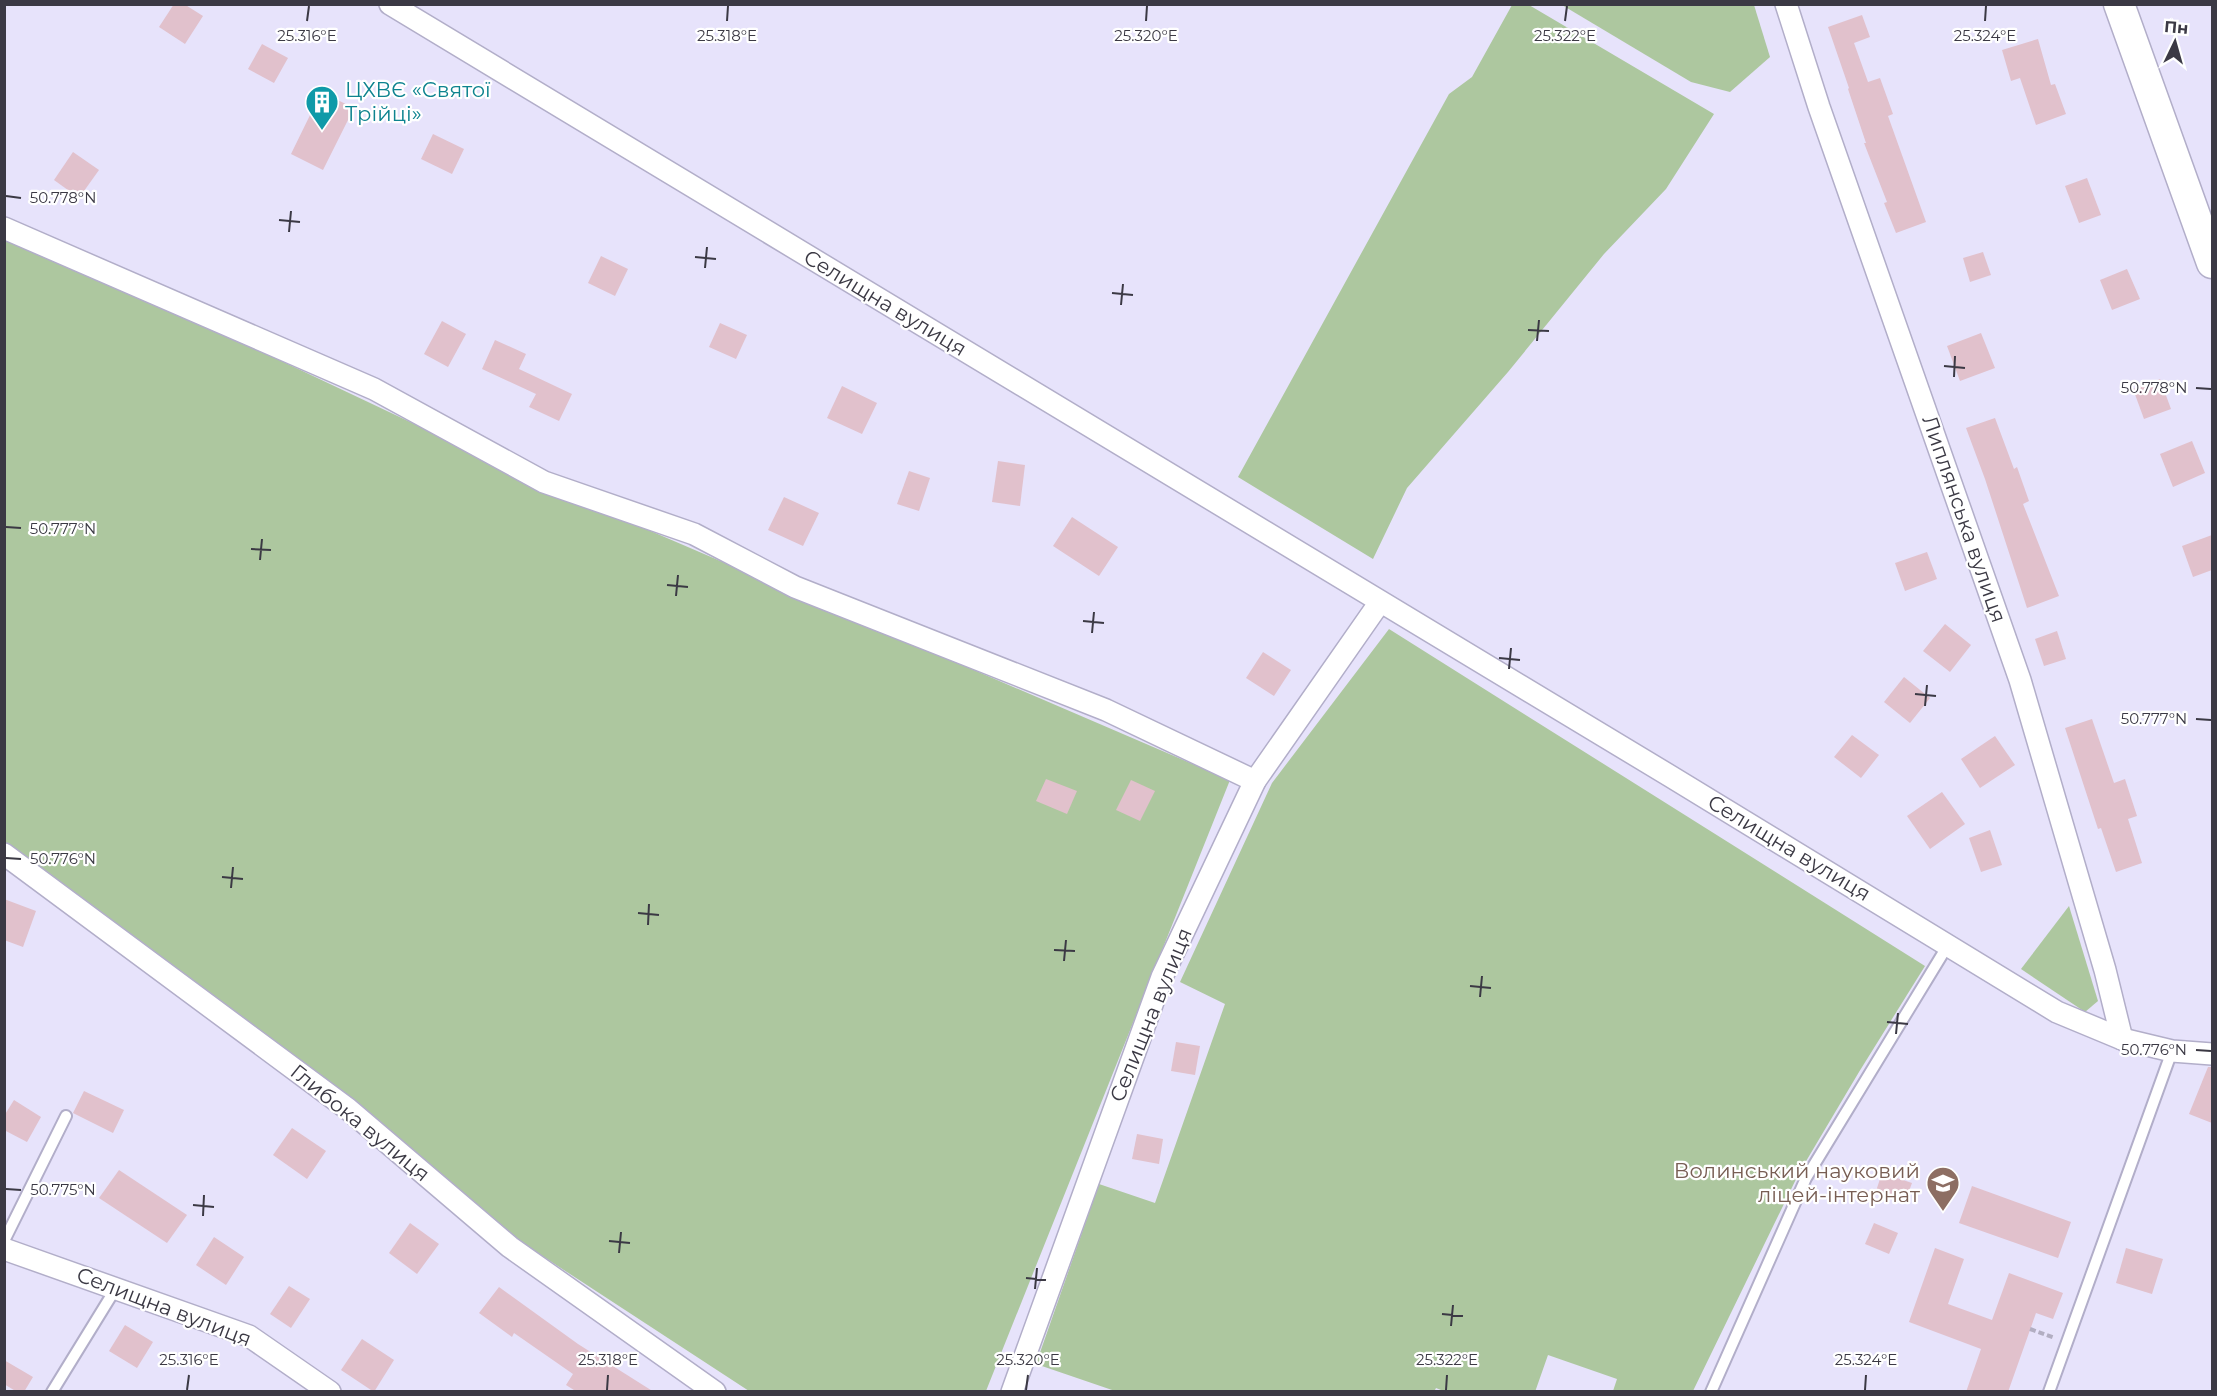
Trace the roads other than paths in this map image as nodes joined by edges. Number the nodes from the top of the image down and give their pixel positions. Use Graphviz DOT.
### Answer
graph roads {
  1 [pos="390,4"];
  2 [pos="1786,4"];
  3 [pos="2119,4"];
  4 [pos="4,228"];
  5 [pos="2212,263"];
  6 [pos="1380,602"];
  7 [pos="1255,781"];
  8 [pos="4,854"];
  9 [pos="1948,945"];
  10 [pos="2122,1039"];
  11 [pos="2172,1051"];
  12 [pos="2212,1054"];
  13 [pos="66,1116"];
  14 [pos="4,1241"];
  15 [pos="4,1249"];
  16 [pos="117,1288"];
  17 [pos="316,1388"];
  18 [pos="52,1392"];
  19 [pos="716,1392"];
  20 [pos="1012,1392"];
  21 [pos="1711,1392"];
  22 [pos="2049,1392"];
  1 -- 6 [label="street, Селищна вулиця"];
  2 -- 10 [label="street, Липлянська вулиця"];
  3 -- 5 [label="street"];
  4 -- 7 [label="street"];
  6 -- 7 [label="street, Селищна вулиця"];
  6 -- 9 [label="street, Селищна вулиця"];
  7 -- 20 [label="street, Селищна вулиця"];
  8 -- 19 [label="street, Глибока вулиця"];
  9 -- 10 [label="street, Селищна вулиця"];
  9 -- 21 [label="lane"];
  10 -- 11 [label="street, Селищна вулиця"];
  11 -- 12 [label="street, Селищна вулиця"];
  11 -- 22 [label="lane"];
  13 -- 14 [label="lane"];
  15 -- 16 [label="street, Селищна вулиця"];
  16 -- 17 [label="street, Селищна вулиця"];
  16 -- 18 [label="lane"];
}
